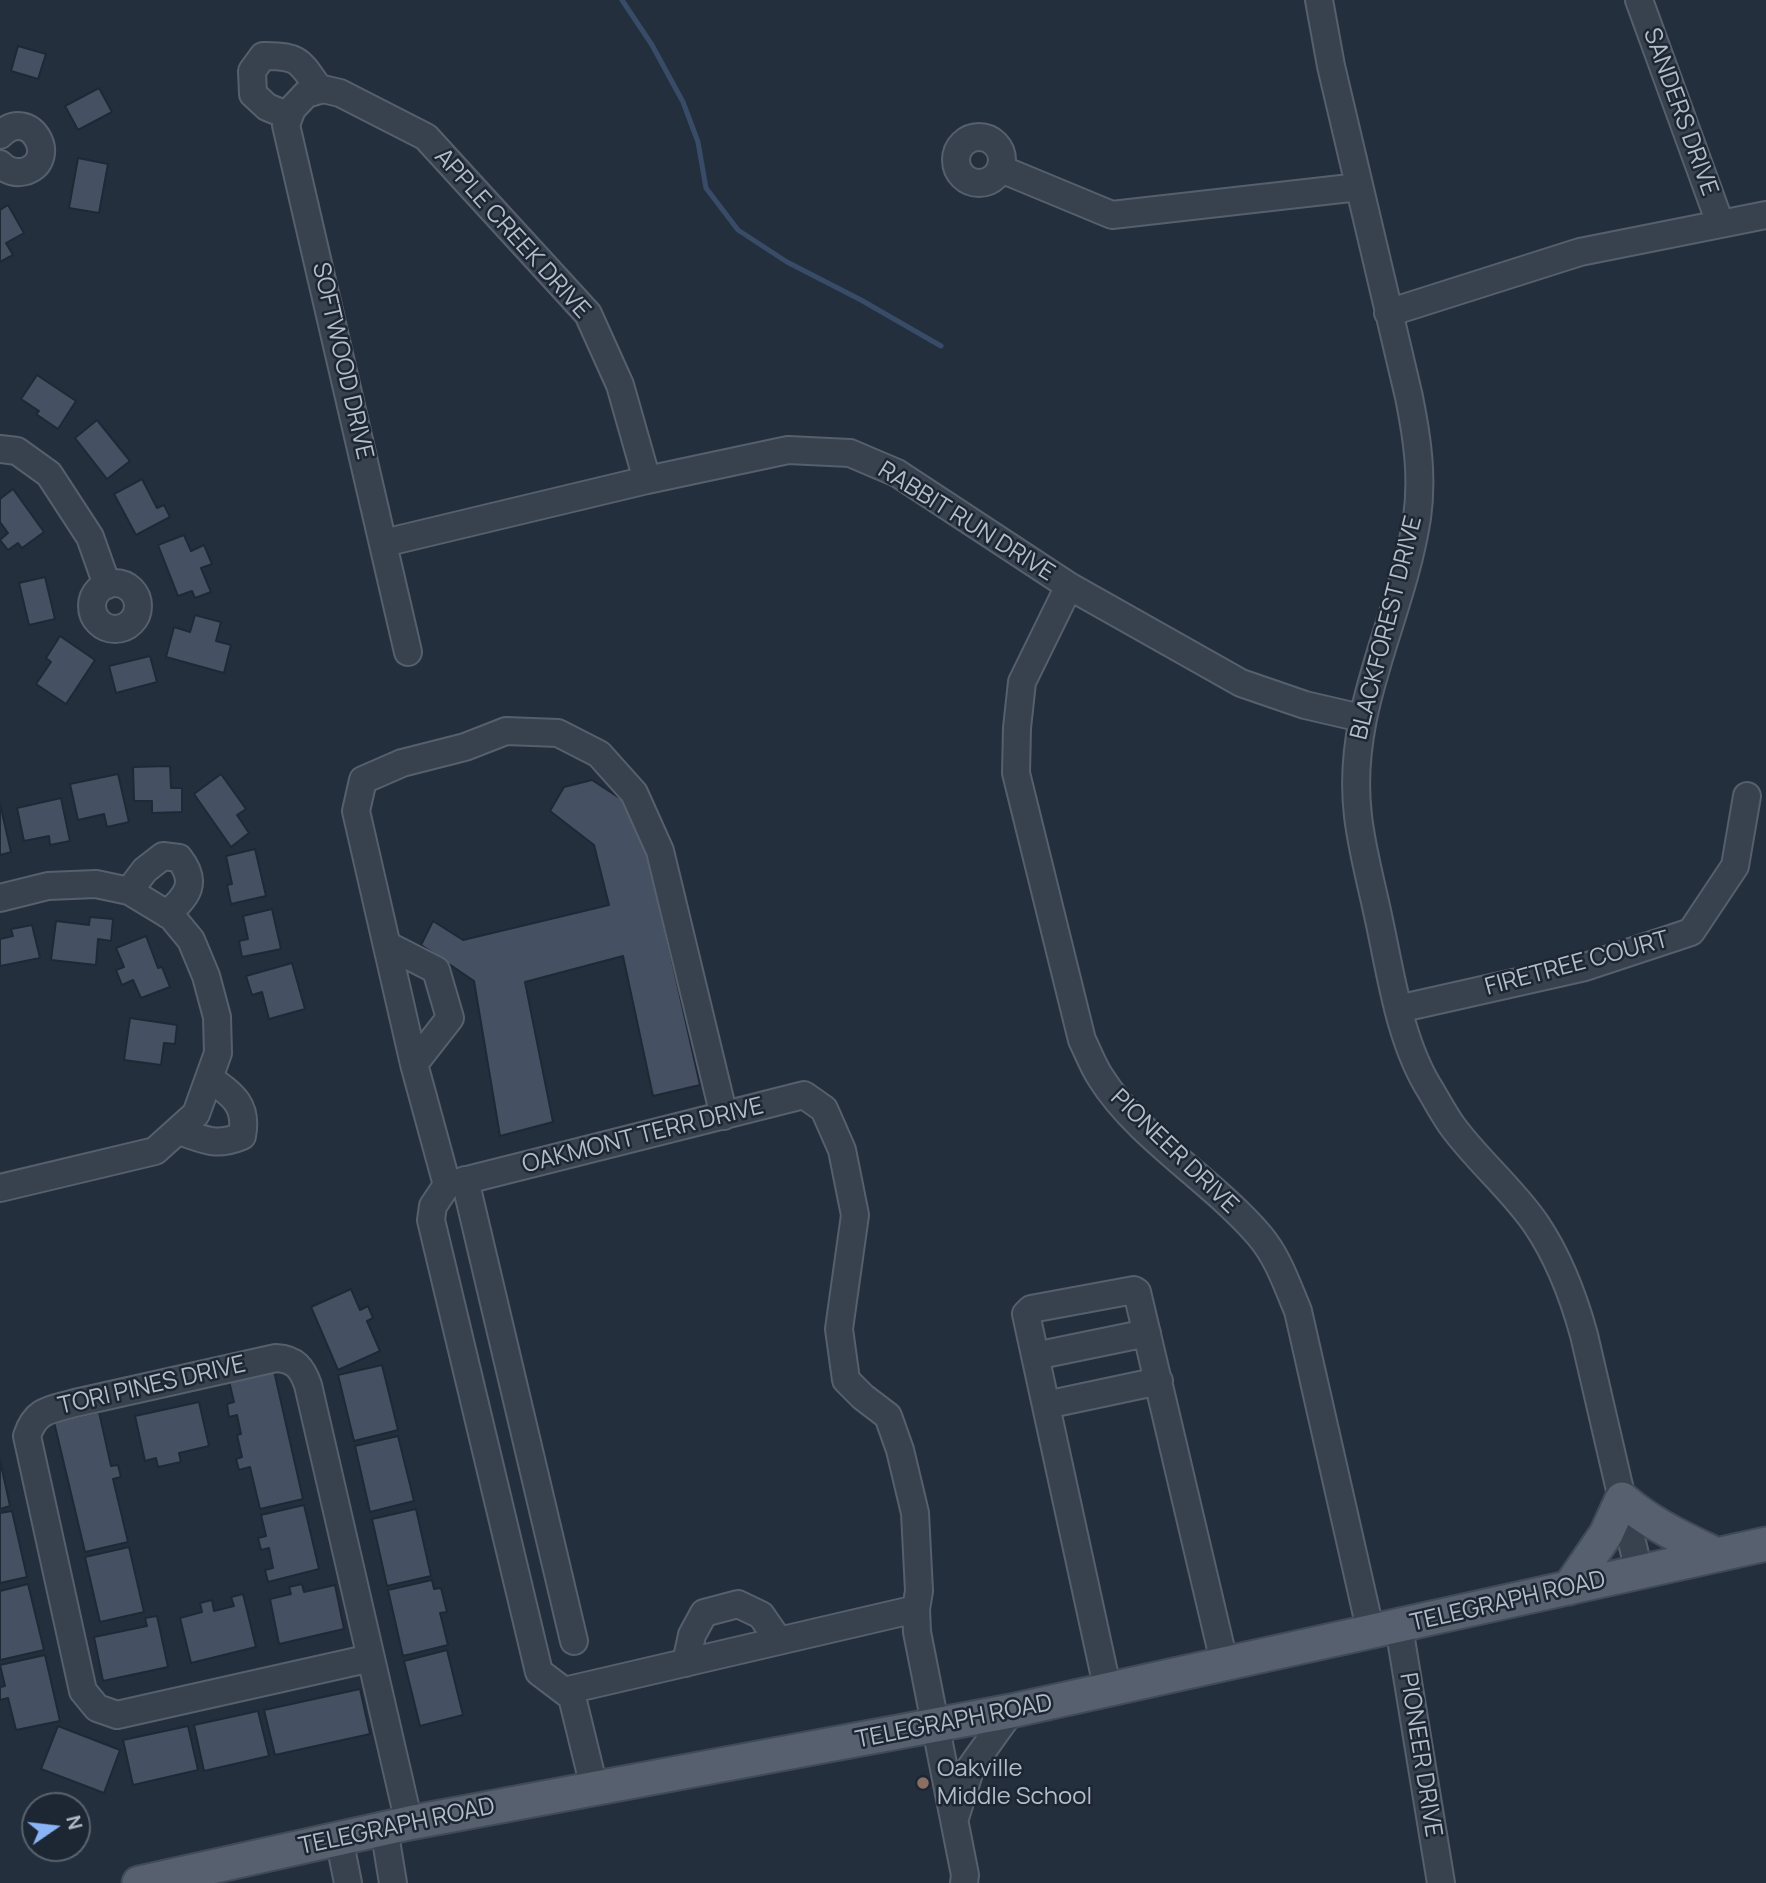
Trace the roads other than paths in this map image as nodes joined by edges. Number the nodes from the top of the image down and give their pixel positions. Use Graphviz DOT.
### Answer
graph roads {
  1 [pos="1319,0"];
  2 [pos="1639,0"];
  3 [pos="322,90"];
  4 [pos="289,116"];
  5 [pos="0,135"];
  6 [pos="0,164"];
  7 [pos="1001,169"];
  8 [pos="1359,187"];
  9 [pos="1766,215"];
  10 [pos="1720,223"];
  11 [pos="1388,313"];
  12 [pos="0,449"];
  13 [pos="647,480"];
  14 [pos="384,543"];
  15 [pos="107,585"];
  16 [pos="1069,586"];
  17 [pos="408,652"];
  18 [pos="1361,718"];
  19 [pos="1747,796"];
  20 [pos="130,891"];
  21 [pos="0,898"];
  22 [pos="167,914"];
  23 [pos="387,945"];
  24 [pos="1398,1009"];
  25 [pos="414,1064"];
  26 [pos="209,1078"];
  27 [pos="724,1116"];
  28 [pos="179,1131"];
  29 [pos="456,1183"];
  30 [pos="0,1188"];
  31 [pos="1147,1333"];
  32 [pos="1035,1356"];
  33 [pos="1158,1381"];
  34 [pos="1046,1405"];
  35 [pos="538,1489"];
  36 [pos="1622,1499"];
  37 [pos="498,1500"];
  38 [pos="1766,1544"];
  39 [pos="1717,1555"];
  40 [pos="1639,1572"];
  41 [pos="1569,1588"];
  42 [pos="916,1609"];
  43 [pos="1385,1630"];
  44 [pos="573,1641"];
  45 [pos="779,1641"];
  46 [pos="371,1658"];
  47 [pos="686,1663"];
  48 [pos="1224,1666"];
  49 [pos="564,1691"];
  50 [pos="1108,1691"];
  51 [pos="1012,1712"];
  52 [pos="934,1727"];
  53 [pos="594,1787"];
  54 [pos="954,1823"];
  55 [pos="396,1826"];
  56 [pos="339,1838"];
  57 [pos="141,1883"];
  58 [pos="348,1883"];
  59 [pos="393,1883"];
  60 [pos="964,1883"];
  61 [pos="1441,1883"];
  1 -- 8 [label="street, BLACKFOREST DRIVE"];
  2 -- 10 [label="street, SANDERS DRIVE"];
  3 -- 4 [label="street"];
  3 -- 4 [label="street"];
  3 -- 13 [label="street, APPLE CREEK DRIVE"];
  4 -- 14 [label="street, SOFTWOOD DRIVE"];
  5 -- 6 [label="street"];
  7 -- 8 [label="street"];
  8 -- 11 [label="street, BLACKFOREST DRIVE"];
  9 -- 10 [label="street"];
  10 -- 11 [label="street"];
  11 -- 18 [label="street, BLACKFOREST DRIVE"];
  12 -- 15 [label="street"];
  13 -- 14 [label="street, RABBIT RUN DRIVE"];
  13 -- 16 [label="street, RABBIT RUN DRIVE"];
  14 -- 17 [label="street, SOFTWOOD DRIVE"];
  16 -- 18 [label="street, RABBIT RUN DRIVE"];
  16 -- 43 [label="street, PIONEER DRIVE"];
  18 -- 24 [label="street, BLACKFOREST DRIVE"];
  19 -- 24 [label="street, FIRETREE COURT"];
  20 -- 21 [label="street"];
  20 -- 22 [label="street"];
  20 -- 22 [label="street"];
  22 -- 26 [label="street"];
  23 -- 25 [label="street"];
  23 -- 25 [label="street"];
  23 -- 27 [label="street"];
  24 -- 36 [label="street, BLACKFOREST DRIVE"];
  25 -- 29 [label="street"];
  26 -- 28 [label="street"];
  26 -- 28 [label="street"];
  27 -- 29 [label="street, OAKMONT TERR DRIVE"];
  27 -- 42 [label="street, OAKMONT TERR DRIVE"];
  28 -- 30 [label="street"];
  29 -- 35 [label="street"];
  29 -- 37 [label="street"];
  31 -- 32 [label="street"];
  31 -- 32 [label="street"];
  31 -- 33 [label="street"];
  32 -- 34 [label="street"];
  33 -- 34 [label="street"];
  33 -- 48 [label="street"];
  34 -- 50 [label="street"];
  35 -- 37 [label="street"];
  35 -- 44 [label="street"];
  36 -- 39 [label="main road"];
  36 -- 40 [label="street, BLACKFOREST DRIVE"];
  36 -- 41 [label="main road"];
  37 -- 49 [label="street"];
  38 -- 39 [label="main road, TELEGRAPH ROAD"];
  39 -- 40 [label="main road, TELEGRAPH ROAD"];
  40 -- 41 [label="main road, TELEGRAPH ROAD"];
  41 -- 43 [label="main road, TELEGRAPH ROAD"];
  42 -- 45 [label="street"];
  42 -- 52 [label="street, OAKMONT TERR DRIVE"];
  43 -- 48 [label="main road, TELEGRAPH ROAD"];
  43 -- 61 [label="street, PIONEER DRIVE"];
  45 -- 47 [label="street"];
  45 -- 47 [label="street"];
  46 -- 46 [label="street, TORI PINES DRIVE"];
  46 -- 55 [label="street, TORI PINES DRIVE"];
  47 -- 49 [label="street"];
  48 -- 50 [label="main road, TELEGRAPH ROAD"];
  49 -- 53 [label="street"];
  50 -- 51 [label="main road, TELEGRAPH ROAD"];
  51 -- 52 [label="main road, TELEGRAPH ROAD"];
  51 -- 54 [label="street"];
  52 -- 53 [label="main road, TELEGRAPH ROAD"];
  52 -- 54 [label="street, OAKMONT TERR DRIVE"];
  53 -- 55 [label="main road, TELEGRAPH ROAD"];
  54 -- 60 [label="street, OAKMONT TERR DRIVE"];
  55 -- 56 [label="main road, TELEGRAPH ROAD"];
  55 -- 59 [label="street, TORI PINES DRIVE"];
  56 -- 57 [label="main road, TELEGRAPH ROAD"];
  56 -- 58 [label="street"];
}
